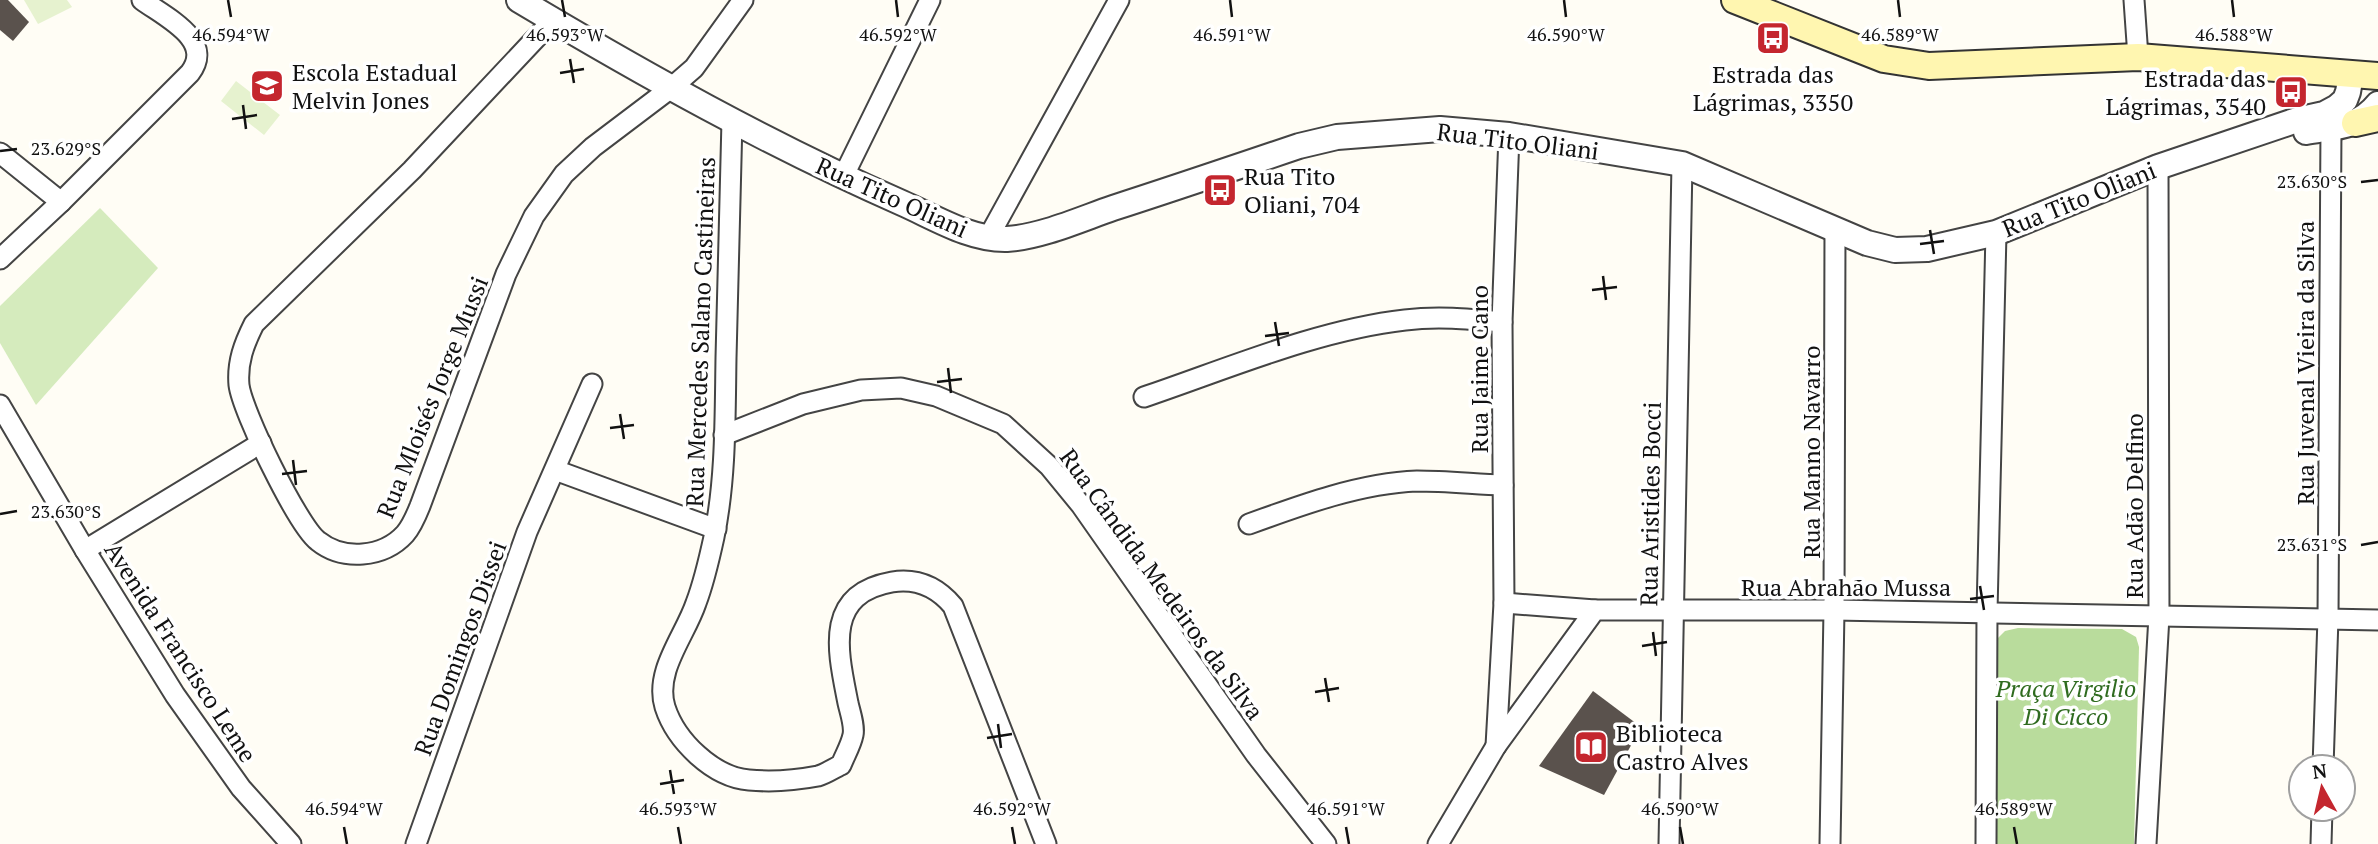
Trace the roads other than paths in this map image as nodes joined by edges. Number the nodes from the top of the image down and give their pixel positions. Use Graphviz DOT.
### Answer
graph roads {
  1 [pos="142,0"];
  2 [pos="519,0"];
  3 [pos="743,0"];
  4 [pos="930,0"];
  5 [pos="1119,0"];
  6 [pos="1735,0"];
  7 [pos="2134,0"];
  8 [pos="553,20"];
  9 [pos="2138,57"];
  10 [pos="2351,75"];
  11 [pos="2378,76"];
  12 [pos="671,88"];
  13 [pos="2378,104"];
  14 [pos="732,120"];
  15 [pos="2355,123"];
  16 [pos="1509,135"];
  17 [pos="2219,146"];
  18 [pos="0,153"];
  19 [pos="1682,164"];
  20 [pos="2158,167"];
  21 [pos="843,177"];
  22 [pos="61,202"];
  23 [pos="1835,229"];
  24 [pos="1996,233"];
  25 [pos="988,238"];
  26 [pos="0,259"];
  27 [pos="1502,322"];
  28 [pos="592,384"];
  29 [pos="1143,397"];
  30 [pos="0,405"];
  31 [pos="724,435"];
  32 [pos="261,443"];
  33 [pos="555,470"];
  34 [pos="1503,485"];
  35 [pos="1249,524"];
  36 [pos="716,528"];
  37 [pos="85,550"];
  38 [pos="1504,603"];
  39 [pos="1595,610"];
  40 [pos="1834,610"];
  41 [pos="1672,611"];
  42 [pos="1987,612"];
  43 [pos="2159,617"];
  44 [pos="2328,618"];
  45 [pos="2378,620"];
  46 [pos="1496,746"];
  47 [pos="2323,753"];
  48 [pos="2322,823"];
  49 [pos="291,844"];
  50 [pos="416,844"];
  51 [pos="1046,844"];
  52 [pos="1326,844"];
  53 [pos="1438,844"];
  54 [pos="1669,844"];
  55 [pos="1830,844"];
  56 [pos="1986,844"];
  57 [pos="2146,844"];
  58 [pos="2321,844"];
  1 -- 22 [label="street"];
  2 -- 8 [label="street, Rua Tito Oliani"];
  3 -- 12 [label="street, Rua Mloisés Jorge Mussi"];
  4 -- 21 [label="street"];
  5 -- 25 [label="street"];
  6 -- 9 [label="main road"];
  7 -- 9 [label="street"];
  8 -- 12 [label="street, Rua Tito Oliani"];
  8 -- 32 [label="street, Rua Mloisés Jorge Mussi"];
  9 -- 10 [label="main road"];
  10 -- 11 [label="main road"];
  10 -- 17 [label="street, Rua Tito Oliani"];
  12 -- 14 [label="street, Rua Tito Oliani"];
  12 -- 32 [label="street, Rua Mloisés Jorge Mussi"];
  13 -- 15 [label="street, Rua Tito Oliani"];
  14 -- 21 [label="street, Rua Tito Oliani"];
  14 -- 31 [label="street, Rua Mercedes Salano Castineiras"];
  15 -- 17 [label="street, Rua Tito Oliani"];
  15 -- 44 [label="street, Rua Juvenal Vieira da Silva"];
  16 -- 19 [label="street, Rua Tito Oliani"];
  16 -- 25 [label="street, Rua Tito Oliani"];
  16 -- 27 [label="street, Rua Jaime Cano"];
  17 -- 20 [label="street, Rua Tito Oliani"];
  18 -- 22 [label="street"];
  19 -- 23 [label="street, Rua Tito Oliani"];
  19 -- 41 [label="street, Rua Aristides Bocci"];
  20 -- 24 [label="street, Rua Tito Oliani"];
  20 -- 43 [label="street, Rua Adão Delfino"];
  21 -- 25 [label="street, Rua Tito Oliani"];
  22 -- 26 [label="street"];
  23 -- 24 [label="street, Rua Tito Oliani"];
  23 -- 40 [label="street, Rua Manno Navarro"];
  24 -- 42 [label="street"];
  27 -- 29 [label="street"];
  27 -- 34 [label="street, Rua Jaime Cano"];
  28 -- 33 [label="street, Rua Domingos Dissei"];
  30 -- 37 [label="street, Avenida Francisco Leme"];
  31 -- 36 [label="street, Rua Mercedes Salano Castineiras"];
  31 -- 52 [label="street, Rua Cândida Medeiros da Silva"];
  32 -- 37 [label="street"];
  33 -- 36 [label="street"];
  33 -- 50 [label="street, Rua Domingos Dissei"];
  34 -- 35 [label="street"];
  34 -- 38 [label="street, Rua Jaime Cano"];
  36 -- 51 [label="street, Rua Mercedes Salano Castineiras"];
  37 -- 49 [label="street, Avenida Francisco Leme"];
  38 -- 39 [label="street, Rua Abrahão Mussa"];
  38 -- 46 [label="street, Rua Jaime Cano"];
  39 -- 41 [label="street, Rua Abrahão Mussa"];
  39 -- 46 [label="street"];
  40 -- 41 [label="street, Rua Abrahão Mussa"];
  40 -- 42 [label="street, Rua Abrahão Mussa"];
  40 -- 55 [label="street, Rua Manno Navarro"];
  41 -- 54 [label="street, Rua Aristides Bocci"];
  42 -- 43 [label="street, Rua Abrahão Mussa"];
  42 -- 56 [label="street"];
  43 -- 44 [label="street, Rua Abrahão Mussa"];
  43 -- 57 [label="street, Rua Adão Delfino"];
  44 -- 45 [label="street, Rua Abrahão Mussa"];
  44 -- 47 [label="street, Rua Juvenal Vieira da Silva"];
  46 -- 53 [label="street"];
  48 -- 58 [label="street"];
}
